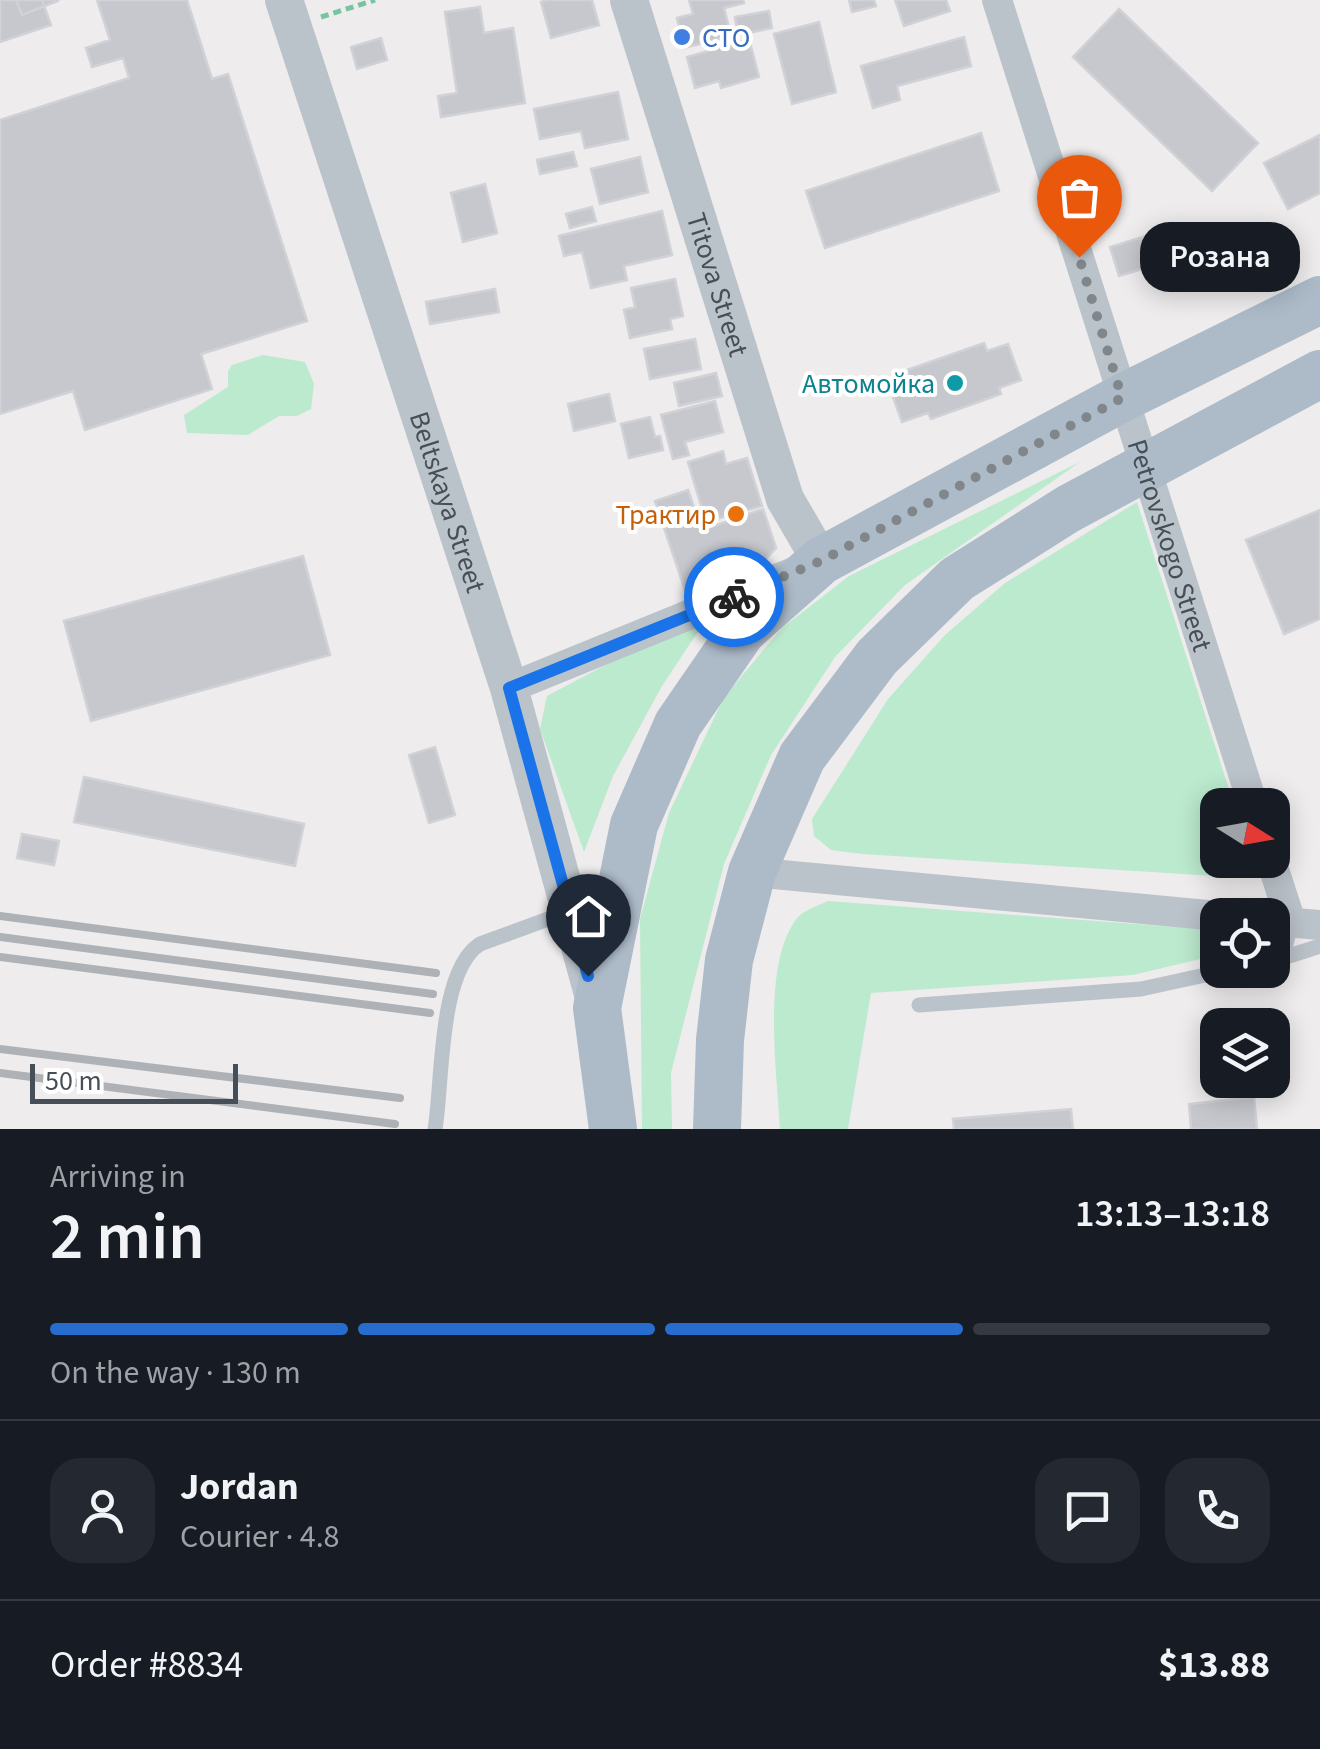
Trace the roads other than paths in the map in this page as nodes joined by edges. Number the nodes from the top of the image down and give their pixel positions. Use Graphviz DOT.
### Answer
graph roads {
  1 [pos="629,0"];
  2 [pos="998,0"];
  3 [pos="288,13"];
  4 [pos="1320,300"];
  5 [pos="1320,374"];
  6 [pos="1122,398"];
  7 [pos="1145,468"];
  8 [pos="821,561"];
  9 [pos="509,688"];
  10 [pos="1249,788"];
  11 [pos="752,872"];
  12 [pos="1278,878"];
  13 [pos="570,911"];
  14 [pos="1200,914"];
  15 [pos="1295,923"];
  16 [pos="1320,946"];
  17 [pos="1290,955"];
  18 [pos="1200,976"];
  19 [pos="919,1006"];
  20 [pos="596,1008"];
  21 [pos="435,1129"];
  22 [pos="612,1129"];
  23 [pos="717,1129"];
  1 -- 8 [label="street, Titova Street"];
  2 -- 6 [label="street, Petrovskogo Street"];
  3 -- 9 [label="street, Beltskaya Street"];
  4 -- 6 [label="main road"];
  5 -- 7 [label="main road"];
  6 -- 7 [label="street, Petrovskogo Street"];
  6 -- 8 [label="main road"];
  7 -- 10 [label="street, Petrovskogo Street"];
  7 -- 11 [label="main road"];
  8 -- 9 [label="street"];
  8 -- 20 [label="main road"];
  9 -- 13 [label="street, Beltskaya Street"];
  11 -- 14 [label="street"];
  11 -- 23 [label="main road"];
  12 -- 15 [label="street"];
  13 -- 20 [label="street, Beltskaya Street"];
  13 -- 21 [label="lane"];
  16 -- 17 [label="lane"];
  18 -- 19 [label="lane"];
  20 -- 22 [label="main road"];
}
